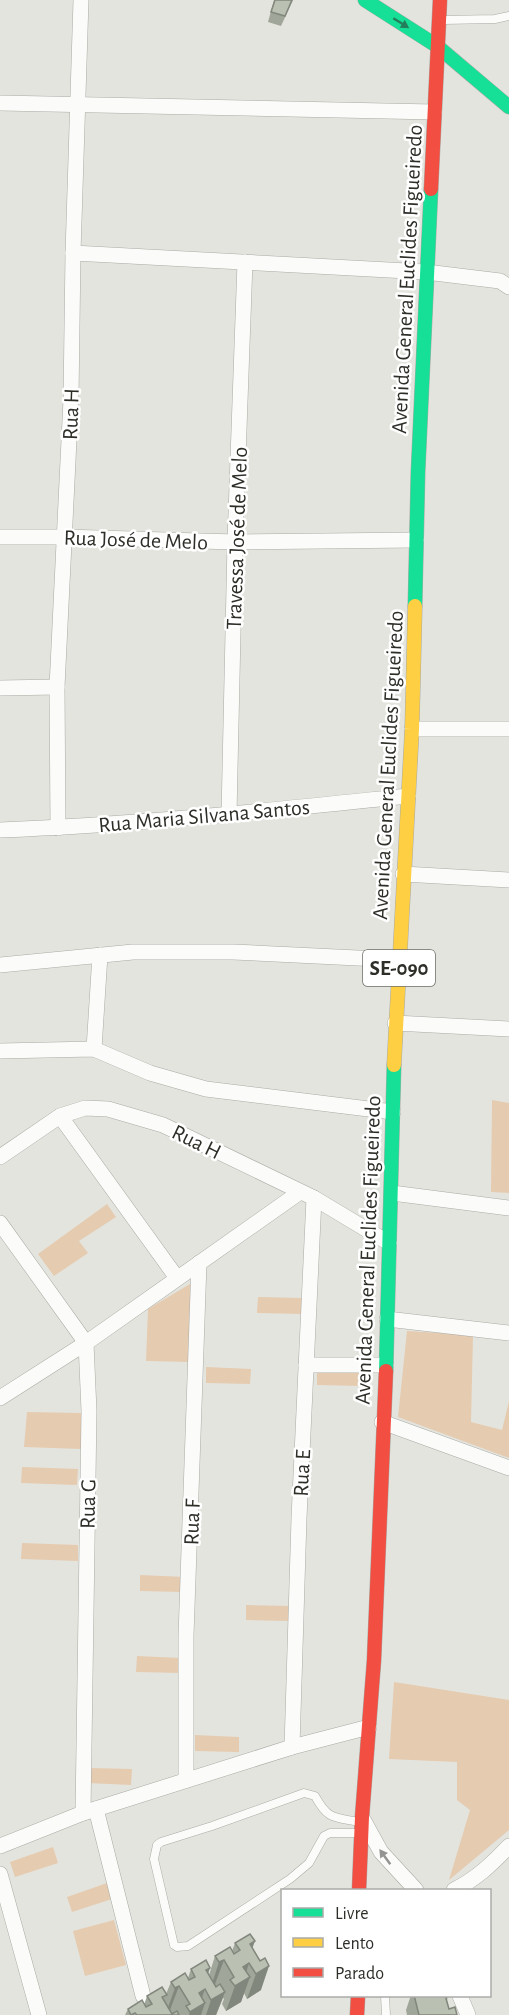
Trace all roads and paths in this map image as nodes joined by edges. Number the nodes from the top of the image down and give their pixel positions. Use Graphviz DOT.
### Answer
graph roads {
  1 [pos="81,0"];
  2 [pos="365,0"];
  3 [pos="440,0"];
  4 [pos="509,16"];
  5 [pos="439,20"];
  6 [pos="437,46"];
  7 [pos="0,103"];
  8 [pos="77,105"];
  9 [pos="509,107"];
  10 [pos="434,112"];
  11 [pos="73,253"];
  12 [pos="245,262"];
  13 [pos="426,272"];
  14 [pos="509,287"];
  15 [pos="0,537"];
  16 [pos="64,537"];
  17 [pos="416,540"];
  18 [pos="235,542"];
  19 [pos="57,687"];
  20 [pos="0,688"];
  21 [pos="412,729"];
  22 [pos="509,729"];
  23 [pos="408,796"];
  24 [pos="230,815"];
  25 [pos="58,828"];
  26 [pos="0,830"];
  27 [pos="403,874"];
  28 [pos="509,880"];
  29 [pos="100,955"];
  30 [pos="399,960"];
  31 [pos="0,965"];
  32 [pos="395,1023"];
  33 [pos="509,1029"];
  34 [pos="94,1049"];
  35 [pos="0,1051"];
  36 [pos="393,1112"];
  37 [pos="60,1116"];
  38 [pos="0,1157"];
  39 [pos="392,1193"];
  40 [pos="307,1196"];
  41 [pos="509,1208"];
  42 [pos="0,1223"];
  43 [pos="389,1243"];
  44 [pos="199,1263"];
  45 [pos="177,1278"];
  46 [pos="387,1319"];
  47 [pos="509,1333"];
  48 [pos="86,1343"];
  49 [pos="306,1365"];
  50 [pos="386,1365"];
  51 [pos="0,1398"];
  52 [pos="382,1422"];
  53 [pos="509,1468"];
  54 [pos="369,1727"];
  55 [pos="292,1747"];
  56 [pos="186,1780"];
  57 [pos="89,1811"];
  58 [pos="362,1824"];
  59 [pos="0,1846"];
  60 [pos="509,1846"];
  61 [pos="0,1874"];
  62 [pos="359,1889"];
  63 [pos="415,1889"];
  64 [pos="456,1889"];
  65 [pos="143,1996"];
  66 [pos="357,1997"];
  67 [pos="386,1997"];
  68 [pos="461,1997"];
  69 [pos="39,2015"];
  70 [pos="357,2015"];
  71 [pos="386,2015"];
  72 [pos="468,2015"];
  1 -- 8 [label="street, Rua H"];
  2 -- 6 [label="main road, one-way"];
  3 -- 5 [label="main road, Avenida General Euclides Figueiredo / SE-090"];
  4 -- 5 [label="lane"];
  5 -- 6 [label="main road, Avenida General Euclides Figueiredo / SE-090"];
  6 -- 9 [label="main road"];
  6 -- 10 [label="main road, Avenida General Euclides Figueiredo / SE-090"];
  7 -- 8 [label="street"];
  8 -- 10 [label="street"];
  8 -- 11 [label="street, Rua H"];
  10 -- 13 [label="main road, Avenida General Euclides Figueiredo / SE-090"];
  11 -- 12 [label="street"];
  11 -- 16 [label="street, Rua H"];
  12 -- 13 [label="street"];
  12 -- 18 [label="street, Travessa José de Melo"];
  13 -- 14 [label="street"];
  13 -- 17 [label="main road, Avenida General Euclides Figueiredo / SE-090"];
  15 -- 16 [label="street, Rua José de Melo"];
  16 -- 18 [label="street, Rua José de Melo"];
  16 -- 19 [label="street, Rua H"];
  17 -- 18 [label="street, Rua José de Melo"];
  17 -- 21 [label="main road, Avenida General Euclides Figueiredo / SE-090"];
  18 -- 24 [label="street, Travessa José de Melo"];
  19 -- 20 [label="street"];
  19 -- 25 [label="street, Rua H"];
  21 -- 22 [label="street"];
  21 -- 23 [label="main road, Avenida General Euclides Figueiredo / SE-090"];
  23 -- 24 [label="street, Rua Maria Silvana Santos"];
  23 -- 27 [label="main road, Avenida General Euclides Figueiredo / SE-090"];
  24 -- 25 [label="street, Rua Maria Silvana Santos"];
  25 -- 26 [label="street, Rua Maria Silvana Santos"];
  27 -- 28 [label="street"];
  27 -- 30 [label="main road, Avenida General Euclides Figueiredo / SE-090"];
  29 -- 30 [label="street"];
  29 -- 31 [label="street"];
  29 -- 34 [label="street"];
  30 -- 32 [label="main road, Avenida General Euclides Figueiredo / SE-090"];
  32 -- 33 [label="street"];
  32 -- 36 [label="main road, Avenida General Euclides Figueiredo / SE-090"];
  34 -- 35 [label="street"];
  34 -- 36 [label="street"];
  36 -- 39 [label="main road, Avenida General Euclides Figueiredo / SE-090"];
  37 -- 38 [label="street, Rua H"];
  37 -- 40 [label="street, Rua H"];
  37 -- 45 [label="street"];
  39 -- 41 [label="street"];
  39 -- 43 [label="main road, Avenida General Euclides Figueiredo / SE-090"];
  40 -- 43 [label="street, Rua H"];
  40 -- 44 [label="street"];
  40 -- 49 [label="street, Rua E"];
  42 -- 48 [label="street"];
  43 -- 46 [label="main road, Avenida General Euclides Figueiredo / SE-090"];
  44 -- 45 [label="street"];
  44 -- 56 [label="street, Rua F"];
  45 -- 48 [label="street"];
  46 -- 47 [label="street"];
  46 -- 50 [label="main road, Avenida General Euclides Figueiredo / SE-090"];
  48 -- 51 [label="street"];
  48 -- 57 [label="street, Rua G"];
  49 -- 50 [label="street"];
  49 -- 55 [label="street, Rua E"];
  50 -- 52 [label="main road, Avenida General Euclides Figueiredo / SE-090"];
  52 -- 53 [label="street"];
  52 -- 54 [label="main road, Avenida General Euclides Figueiredo / SE-090"];
  54 -- 55 [label="street"];
  54 -- 58 [label="main road, Avenida General Euclides Figueiredo / SE-090"];
  55 -- 56 [label="street"];
  56 -- 57 [label="street"];
  57 -- 59 [label="street"];
  57 -- 65 [label="street, Rua G"];
  58 -- 58 [label="lane"];
  58 -- 62 [label="main road, Avenida General Euclides Figueiredo / SE-090"];
  63 -- 58 [label="street, one-way"];
  60 -- 64 [label="street"];
  61 -- 69 [label="street"];
  66 -- 70 [label="main road"];
  67 -- 71 [label="lane"];
  68 -- 72 [label="street"];
}
